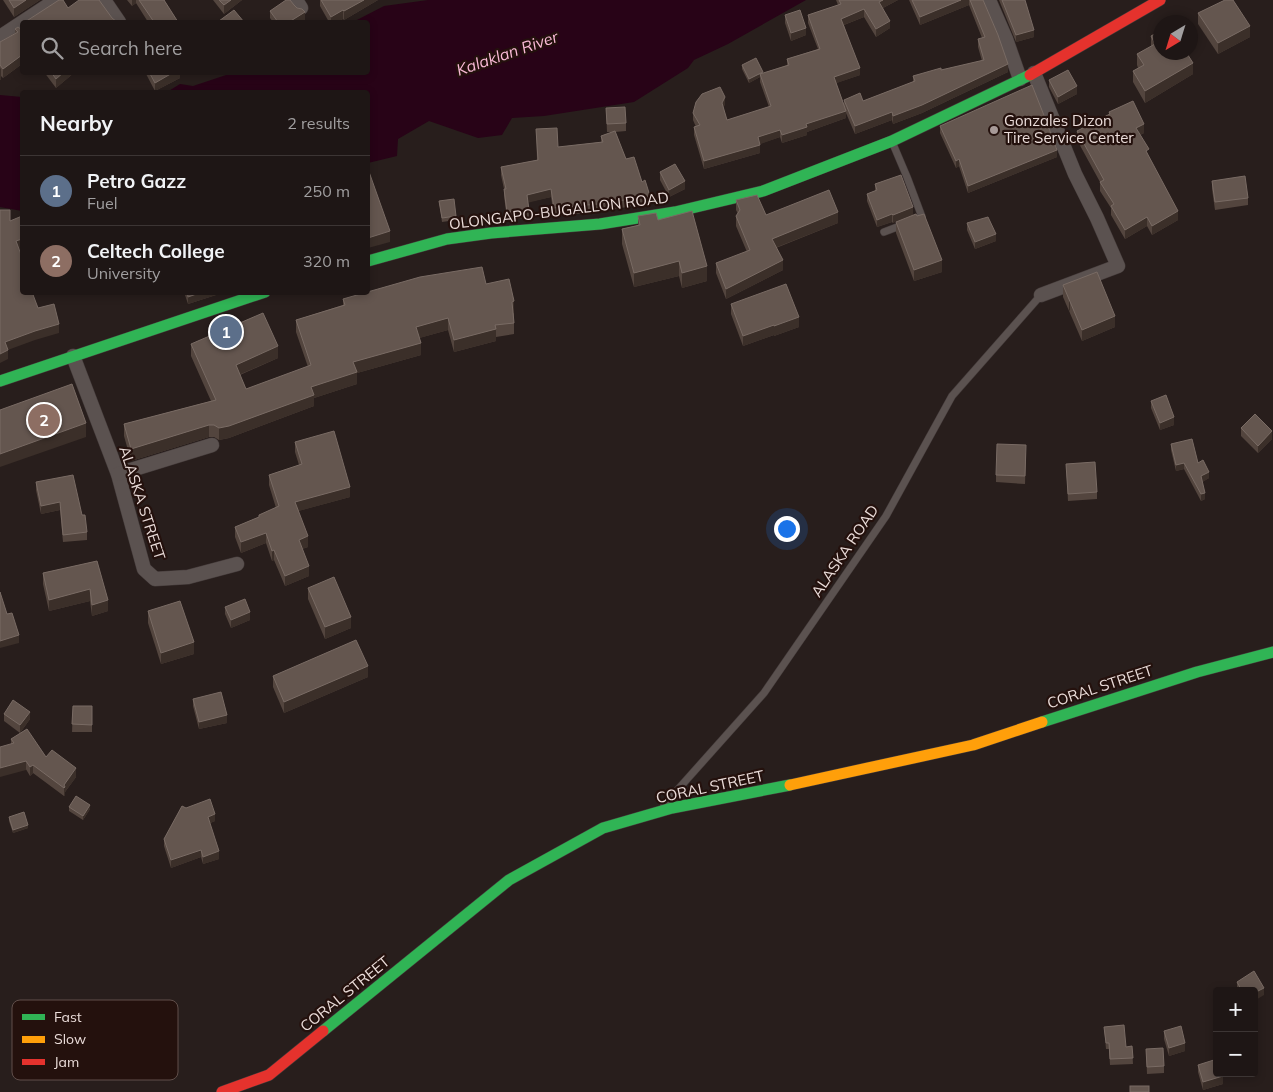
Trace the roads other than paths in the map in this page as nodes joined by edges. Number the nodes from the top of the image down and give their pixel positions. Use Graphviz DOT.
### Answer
graph roads {
  1 [pos="56,0"];
  2 [pos="104,0"];
  3 [pos="989,0"];
  4 [pos="1160,0"];
  5 [pos="26,20"];
  6 [pos="118,20"];
  7 [pos="20,24"];
  8 [pos="0,37"];
  9 [pos="1034,72"];
  10 [pos="1020,80"];
  11 [pos="892,141"];
  12 [pos="884,232"];
  13 [pos="370,260"];
  14 [pos="256,295"];
  15 [pos="1041,295"];
  16 [pos="73,356"];
  17 [pos="0,381"];
  18 [pos="212,445"];
  19 [pos="118,474"];
  20 [pos="237,564"];
  21 [pos="1273,652"];
  22 [pos="657,813"];
  23 [pos="222,1092"];
  1 -- 5 [label="street"];
  2 -- 6 [label="street"];
  3 -- 10 [label="street"];
  4 -- 9 [label="street, OLONGAPO-BUGALLON ROAD"];
  7 -- 8 [label="street"];
  9 -- 10 [label="street, OLONGAPO-BUGALLON ROAD"];
  9 -- 15 [label="street"];
  10 -- 11 [label="street, OLONGAPO-BUGALLON ROAD"];
  11 -- 12 [label="lane"];
  11 -- 13 [label="street, OLONGAPO-BUGALLON ROAD"];
  14 -- 16 [label="street"];
  15 -- 22 [label="lane, ALASKA ROAD"];
  16 -- 17 [label="street"];
  16 -- 19 [label="street, ALASKA STREET"];
  18 -- 19 [label="street"];
  19 -- 20 [label="street, ALASKA STREET"];
  21 -- 22 [label="street, CORAL STREET"];
  22 -- 23 [label="street, CORAL STREET"];
}
